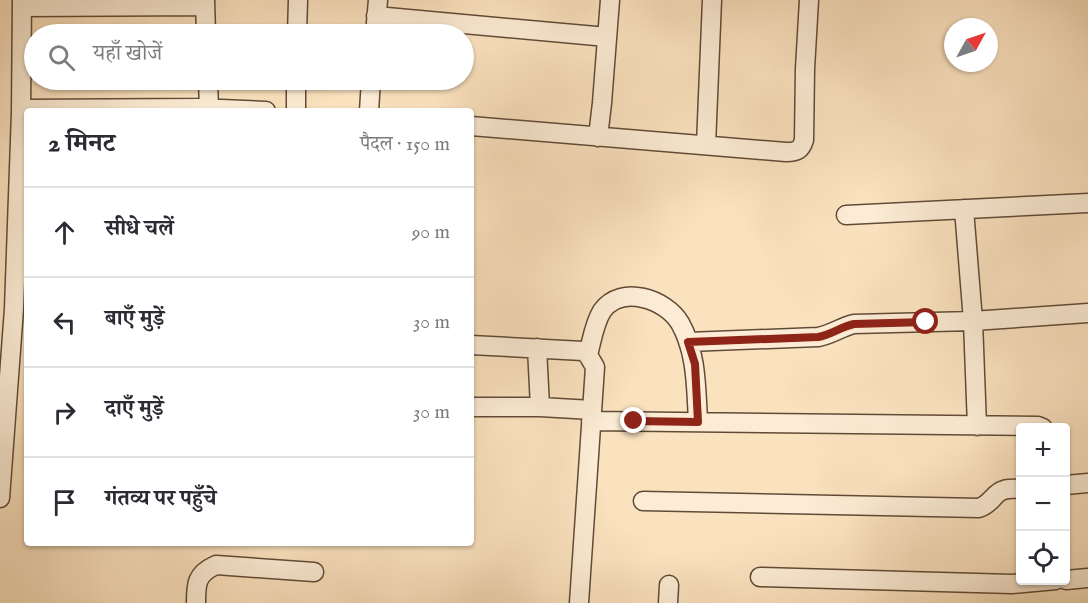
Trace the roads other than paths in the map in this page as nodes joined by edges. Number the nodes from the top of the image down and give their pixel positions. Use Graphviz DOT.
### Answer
graph roads {
  1 [pos="298,0"];
  2 [pos="610,0"];
  3 [pos="712,0"];
  4 [pos="809,0"];
  5 [pos="22,3"];
  6 [pos="205,3"];
  7 [pos="377,8"];
  8 [pos="206,24"];
  9 [pos="297,24"];
  10 [pos="376,24"];
  11 [pos="607,37"];
  12 [pos="208,90"];
  13 [pos="296,90"];
  14 [pos="370,90"];
  15 [pos="209,108"];
  16 [pos="296,108"];
  17 [pos="369,108"];
  18 [pos="21,109"];
  19 [pos="474,126"];
  20 [pos="598,137"];
  21 [pos="706,145"];
  22 [pos="1088,203"];
  23 [pos="964,209"];
  24 [pos="846,215"];
  25 [pos="7,310"];
  26 [pos="1088,314"];
  27 [pos="973,321"];
  28 [pos="688,342"];
  29 [pos="474,345"];
  30 [pos="537,348"];
  31 [pos="588,355"];
  32 [pos="474,407"];
  33 [pos="540,407"];
  34 [pos="592,415"];
  35 [pos="3,417"];
  36 [pos="698,422"];
  37 [pos="977,426"];
  38 [pos="1016,426"];
  39 [pos="1088,483"];
  40 [pos="1070,485"];
  41 [pos="1016,489"];
  42 [pos="0,498"];
  43 [pos="643,501"];
  44 [pos="314,572"];
  45 [pos="760,577"];
  46 [pos="1088,578"];
  47 [pos="1070,580"];
  48 [pos="1016,584"];
  49 [pos="196,603"];
  50 [pos="579,603"];
  1 -- 9 [label="street"];
  2 -- 11 [label="street"];
  3 -- 21 [label="street"];
  4 -- 21 [label="street"];
  5 -- 6 [label="street"];
  5 -- 18 [label="street"];
  6 -- 8 [label="street"];
  7 -- 10 [label="street"];
  7 -- 11 [label="street"];
  11 -- 20 [label="street"];
  12 -- 15 [label="street"];
  13 -- 16 [label="street"];
  14 -- 17 [label="street"];
  18 -- 25 [label="street"];
  19 -- 20 [label="street"];
  20 -- 21 [label="street"];
  22 -- 23 [label="street"];
  23 -- 24 [label="street"];
  23 -- 27 [label="street"];
  25 -- 35 [label="street"];
  26 -- 27 [label="street"];
  27 -- 28 [label="street"];
  27 -- 37 [label="street"];
  28 -- 31 [label="street"];
  28 -- 36 [label="street"];
  29 -- 30 [label="street"];
  30 -- 31 [label="street"];
  30 -- 33 [label="street"];
  31 -- 34 [label="street"];
  32 -- 33 [label="street"];
  33 -- 34 [label="street"];
  34 -- 36 [label="street"];
  34 -- 50 [label="street"];
  35 -- 42 [label="street"];
  36 -- 37 [label="street"];
  37 -- 38 [label="street"];
  39 -- 40 [label="street"];
  41 -- 43 [label="street"];
  44 -- 49 [label="street"];
  45 -- 48 [label="street"];
  46 -- 47 [label="street"];
}
